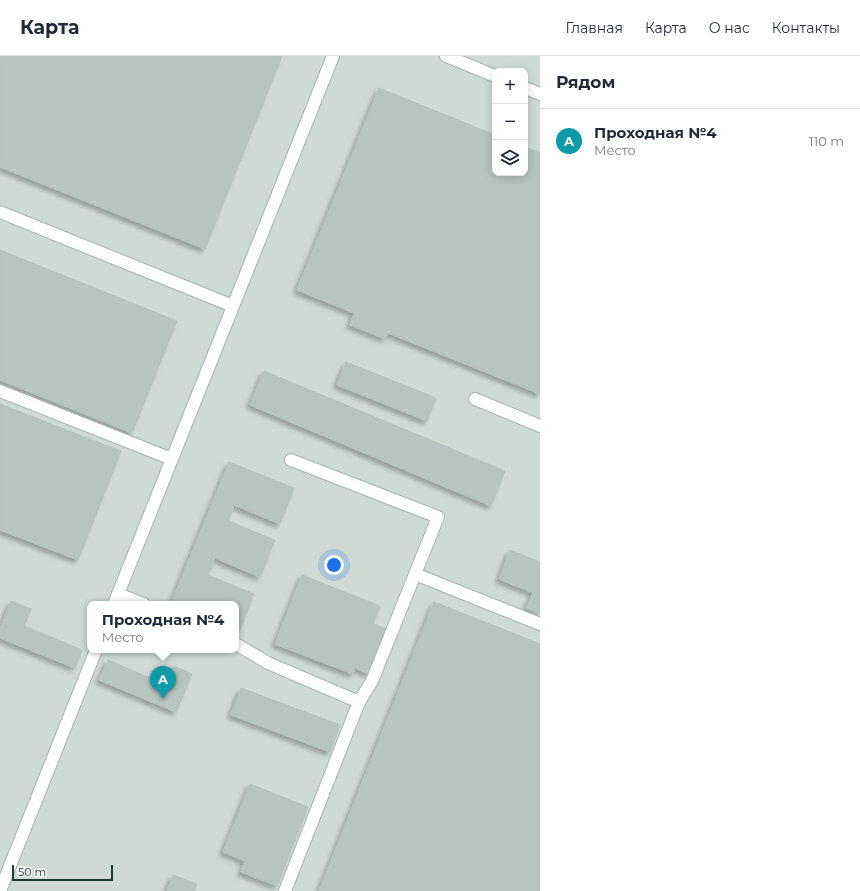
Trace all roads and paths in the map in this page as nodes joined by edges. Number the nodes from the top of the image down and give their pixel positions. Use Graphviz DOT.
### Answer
graph roads {
  1 [pos="333,56"];
  2 [pos="446,56"];
  3 [pos="492,75"];
  4 [pos="528,89"];
  5 [pos="540,94"];
  6 [pos="0,212"];
  7 [pos="233,306"];
  8 [pos="0,391"];
  9 [pos="475,399"];
  10 [pos="540,426"];
  11 [pos="172,459"];
  12 [pos="290,460"];
  13 [pos="415,574"];
  14 [pos="116,599"];
  15 [pos="127,601"];
  16 [pos="540,624"];
  17 [pos="239,646"];
  18 [pos="95,653"];
  19 [pos="360,702"];
  20 [pos="0,891"];
  21 [pos="285,891"];
  1 -- 7 [label="lane"];
  2 -- 3 [label="lane"];
  4 -- 5 [label="lane"];
  6 -- 7 [label="lane"];
  7 -- 11 [label="lane"];
  8 -- 11 [label="lane"];
  9 -- 10 [label="lane"];
  11 -- 14 [label="lane"];
  12 -- 13 [label="lane"];
  13 -- 16 [label="lane"];
  13 -- 19 [label="lane"];
  14 -- 15 [label="lane"];
  17 -- 19 [label="lane"];
  18 -- 20 [label="lane"];
  19 -- 21 [label="lane"];
}
